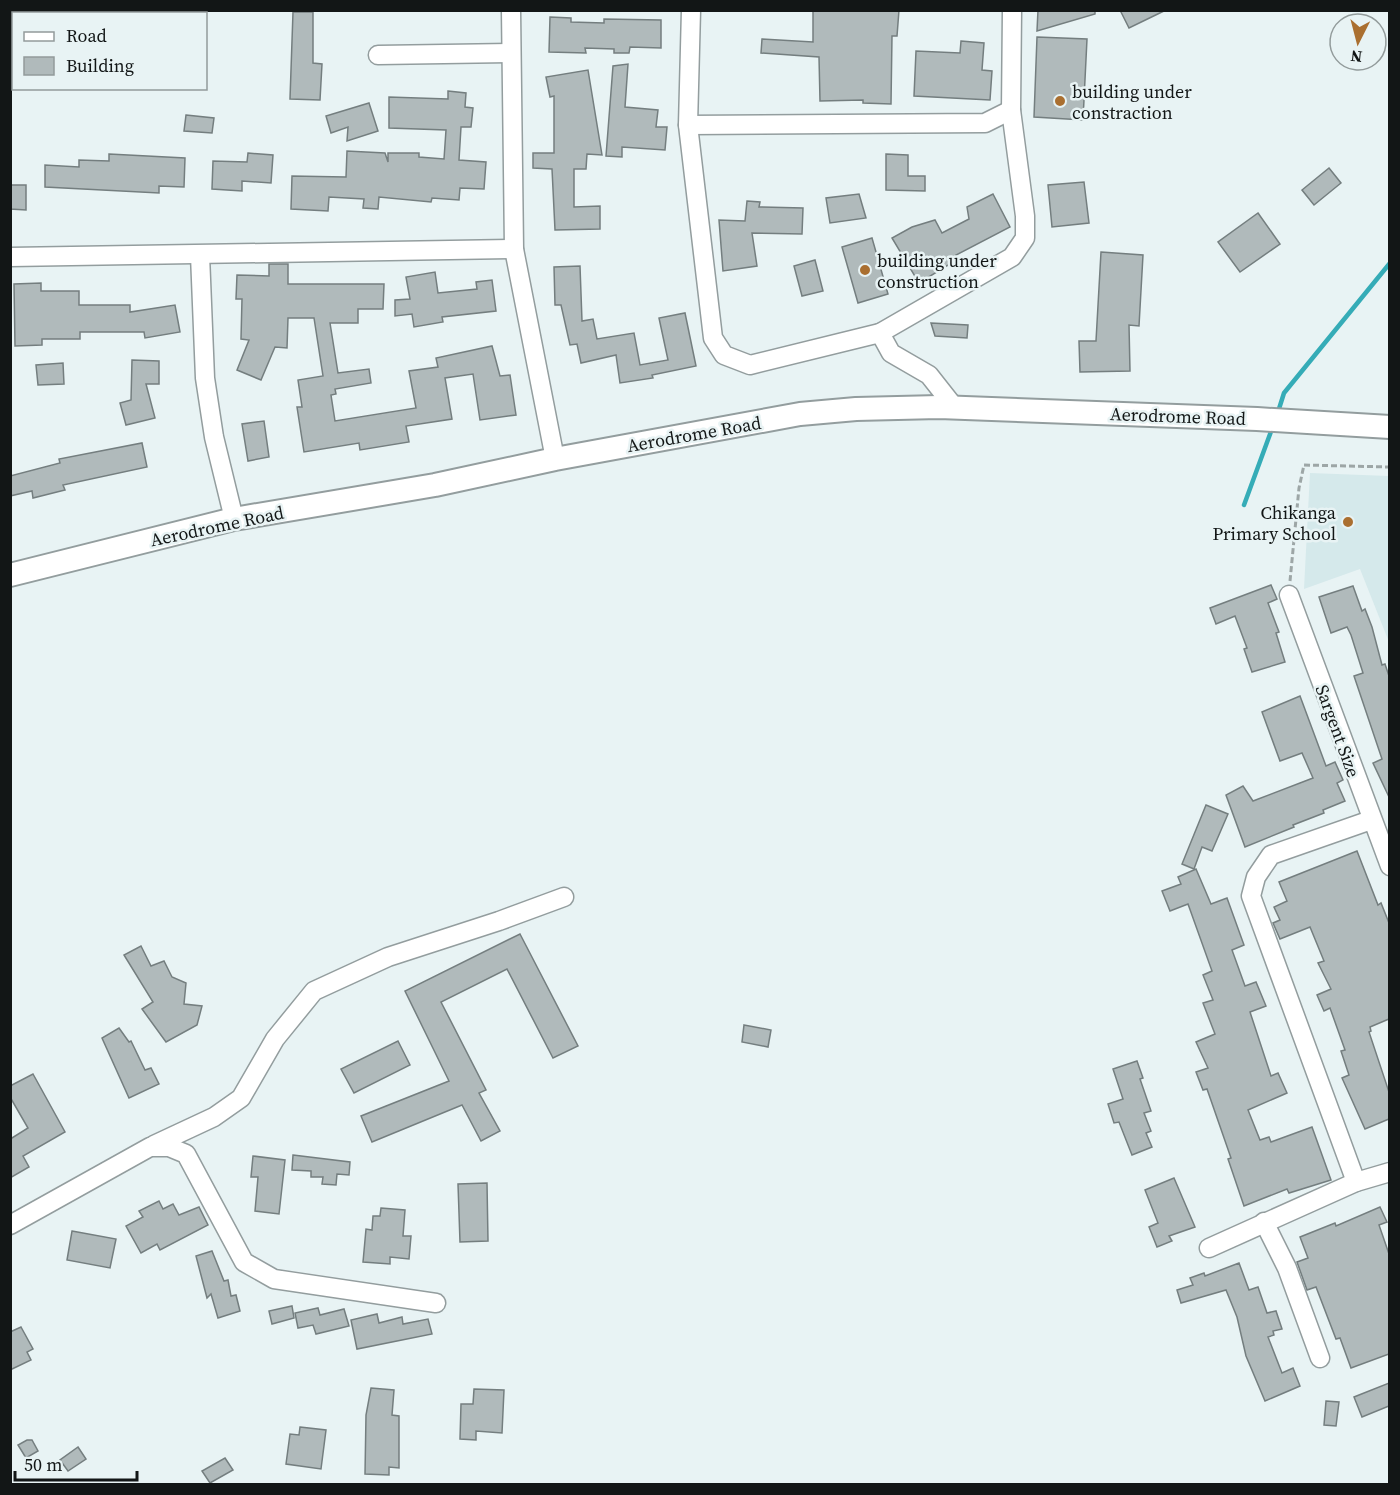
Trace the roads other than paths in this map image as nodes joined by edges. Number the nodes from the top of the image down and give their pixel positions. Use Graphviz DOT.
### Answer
graph roads {
  1 [pos="511,10"];
  2 [pos="691,10"];
  3 [pos="1012,10"];
  4 [pos="511,53"];
  5 [pos="378,55"];
  6 [pos="1011,110"];
  7 [pos="688,125"];
  8 [pos="514,249"];
  9 [pos="200,255"];
  10 [pos="10,257"];
  11 [pos="880,333"];
  12 [pos="955,408"];
  13 [pos="1389,428"];
  14 [pos="555,459"];
  15 [pos="234,519"];
  16 [pos="10,575"];
  17 [pos="1289,595"];
  18 [pos="1371,820"];
  19 [pos="1389,866"];
  20 [pos="564,897"];
  21 [pos="150,1147"];
  22 [pos="1389,1172"];
  23 [pos="1356,1182"];
  24 [pos="1263,1222"];
  25 [pos="10,1225"];
  26 [pos="1209,1248"];
  27 [pos="436,1303"];
  28 [pos="1320,1358"];
  1 -- 4 [label="street"];
  2 -- 7 [label="street"];
  3 -- 6 [label="street"];
  4 -- 5 [label="street"];
  4 -- 8 [label="street"];
  6 -- 7 [label="street"];
  6 -- 11 [label="street"];
  7 -- 11 [label="street"];
  8 -- 9 [label="street"];
  8 -- 14 [label="street"];
  9 -- 10 [label="street"];
  9 -- 15 [label="street"];
  11 -- 12 [label="street"];
  12 -- 13 [label="street, Aerodrome Road"];
  12 -- 14 [label="street, Aerodrome Road"];
  14 -- 15 [label="street, Aerodrome Road"];
  15 -- 16 [label="street, Aerodrome Road"];
  17 -- 18 [label="street, Sargent Size"];
  18 -- 19 [label="street, Sargent Size"];
  18 -- 23 [label="street"];
  20 -- 21 [label="street"];
  21 -- 25 [label="street"];
  21 -- 27 [label="street"];
  22 -- 23 [label="street"];
  23 -- 24 [label="street"];
  24 -- 26 [label="street"];
  24 -- 28 [label="street"];
}
